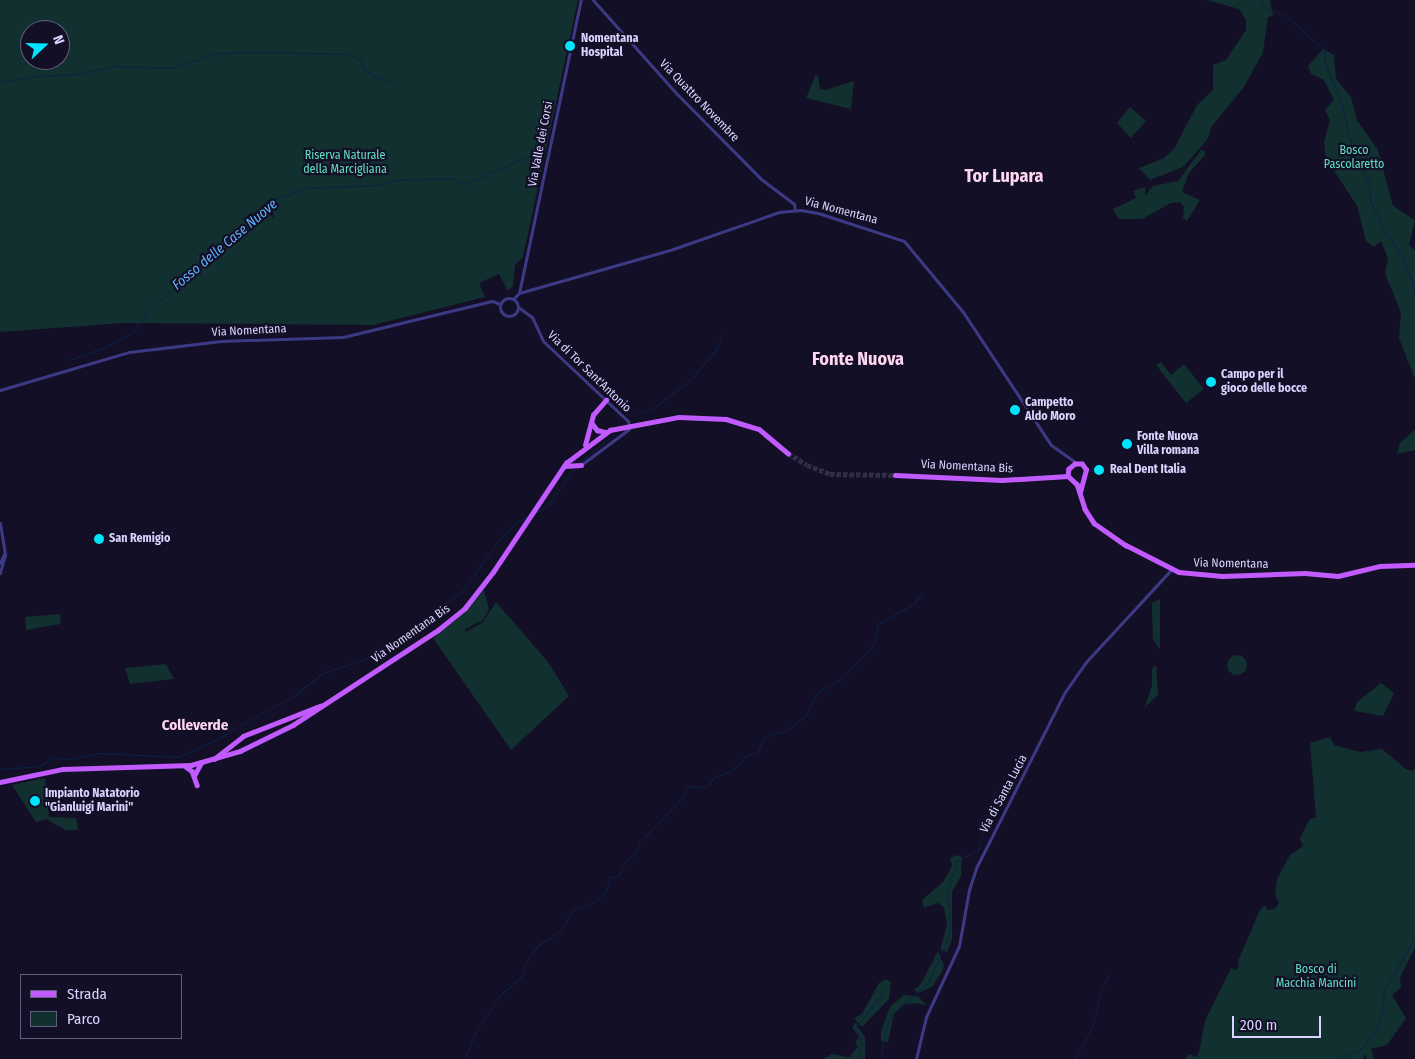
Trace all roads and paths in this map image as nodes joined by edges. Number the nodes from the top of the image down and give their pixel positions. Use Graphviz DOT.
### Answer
graph roads {
  1 [pos="581,0"];
  2 [pos="593,0"];
  3 [pos="796,210"];
  4 [pos="520,292"];
  5 [pos="513,299"];
  6 [pos="500,304"];
  7 [pos="518,307"];
  8 [pos="0,390"];
  9 [pos="606,400"];
  10 [pos="591,422"];
  11 [pos="605,432"];
  12 [pos="585,446"];
  13 [pos="576,453"];
  14 [pos="788,453"];
  15 [pos="1069,457"];
  16 [pos="1077,463"];
  17 [pos="579,465"];
  18 [pos="563,466"];
  19 [pos="1070,466"];
  20 [pos="895,475"];
  21 [pos="1068,476"];
  22 [pos="1082,480"];
  23 [pos="1074,481"];
  24 [pos="1080,492"];
  25 [pos="0,523"];
  26 [pos="5,551"];
  27 [pos="0,563"];
  28 [pos="1415,565"];
  29 [pos="1170,570"];
  30 [pos="0,573"];
  31 [pos="326,704"];
  32 [pos="211,761"];
  33 [pos="201,763"];
  34 [pos="185,766"];
  35 [pos="194,776"];
  36 [pos="0,782"];
  37 [pos="197,785"];
  38 [pos="916,1059"];
  1 -- 4 [label="street, Via Valle dei Corsi"];
  2 -- 3 [label="street, Via Quattro Novembre"];
  3 -- 4 [label="street, Via Nomentana"];
  3 -- 15 [label="street, Via Nomentana"];
  4 -- 5 [label="street, Via Nomentana"];
  5 -- 6 [label="street"];
  5 -- 7 [label="street"];
  6 -- 7 [label="street"];
  6 -- 8 [label="street, Via Nomentana"];
  7 -- 9 [label="street, Via di Tor Sant'Antonio"];
  9 -- 10 [label="main road"];
  9 -- 17 [label="street, Via di Tor Sant'Antonio"];
  10 -- 11 [label="main road"];
  10 -- 12 [label="main road"];
  11 -- 12 [label="main road, Via Nomentana Bis"];
  11 -- 14 [label="main road, Via Nomentana Bis"];
  12 -- 13 [label="main road, Via Nomentana Bis"];
  13 -- 17 [label="main road"];
  13 -- 18 [label="main road, Via Nomentana Bis"];
  15 -- 16 [label="street, Via Nomentana"];
  15 -- 19 [label="street"];
  16 -- 19 [label="main road"];
  16 -- 22 [label="main road"];
  17 -- 18 [label="main road"];
  18 -- 31 [label="main road, Via Nomentana Bis"];
  19 -- 21 [label="main road"];
  20 -- 21 [label="main road, Via Nomentana Bis"];
  21 -- 23 [label="main road"];
  22 -- 23 [label="main road"];
  22 -- 24 [label="main road"];
  23 -- 24 [label="main road, Via Nomentana"];
  24 -- 29 [label="main road, Via Nomentana"];
  25 -- 26 [label="street"];
  26 -- 27 [label="street"];
  26 -- 30 [label="street"];
  28 -- 29 [label="main road, Via Nomentana"];
  29 -- 38 [label="street, Via di Santa Lucia"];
  31 -- 32 [label="main road, Via Nomentana Bis"];
  31 -- 32 [label="main road"];
  32 -- 33 [label="main road, Via Nomentana Bis"];
  33 -- 34 [label="main road, Via Nomentana Bis"];
  33 -- 35 [label="main road"];
  34 -- 35 [label="main road"];
  34 -- 36 [label="main road, Via Nomentana Bis"];
  35 -- 37 [label="main road"];
}
